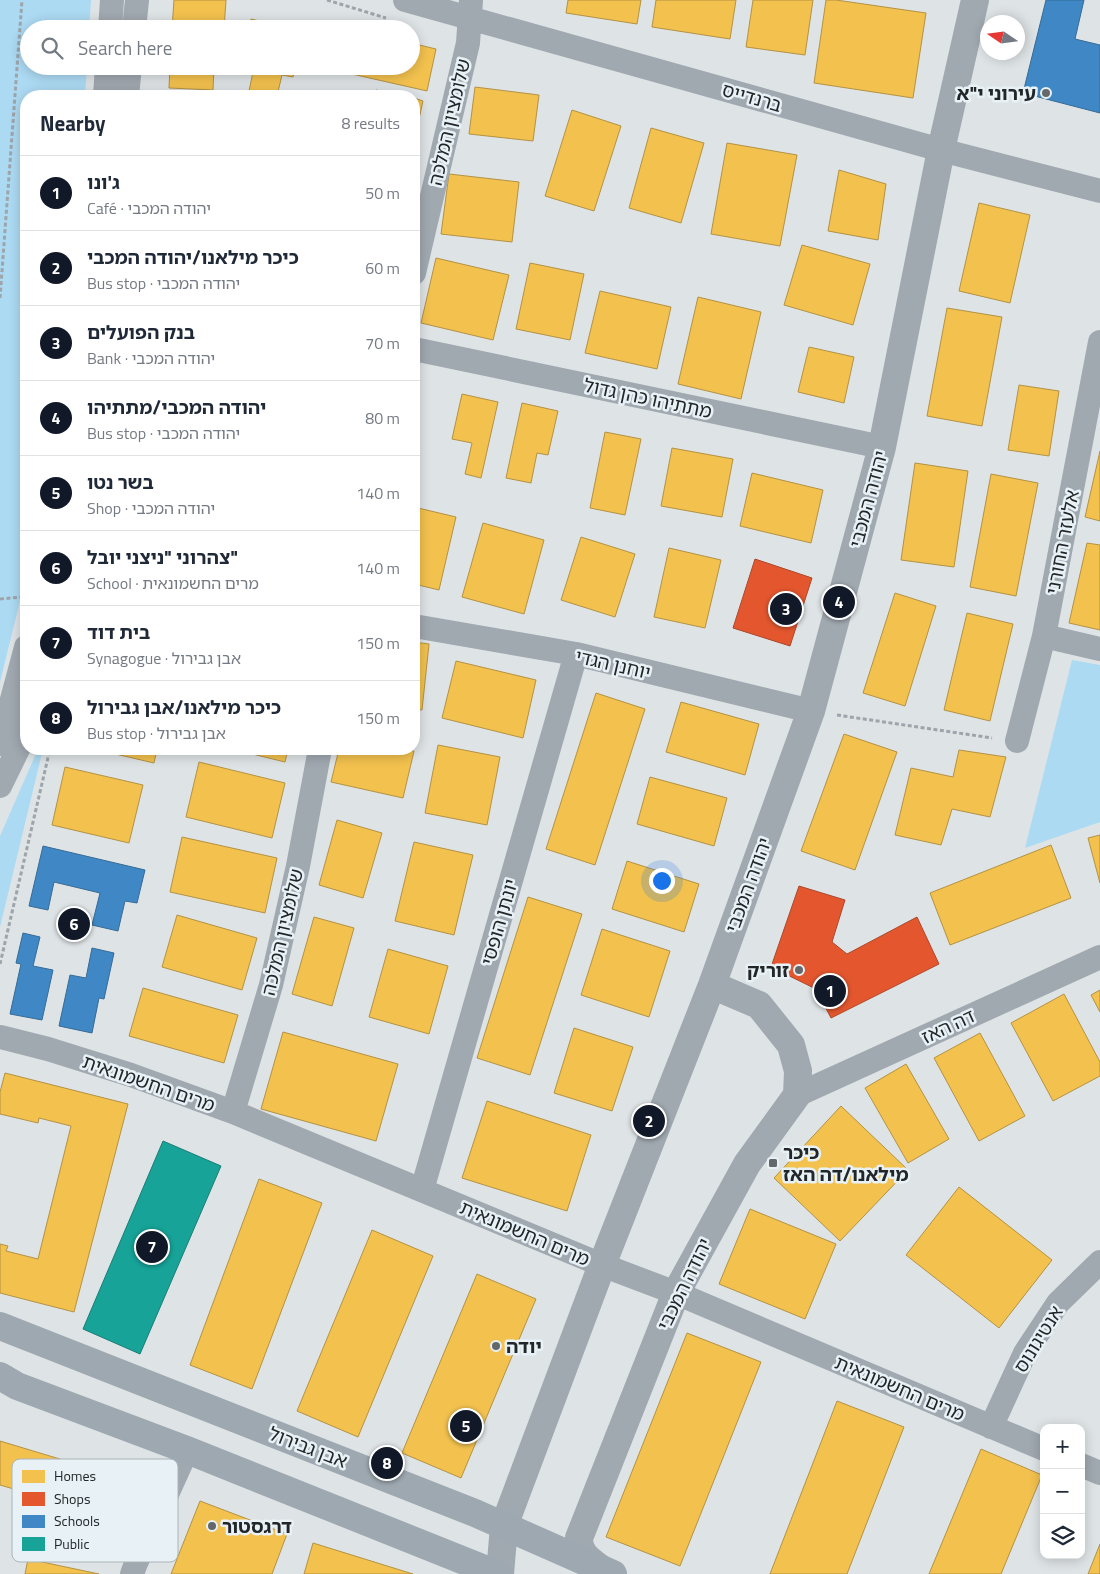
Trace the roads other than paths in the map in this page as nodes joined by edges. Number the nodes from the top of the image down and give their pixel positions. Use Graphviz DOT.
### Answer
graph roads {
  1 [pos="112,0"];
  2 [pos="137,0"];
  3 [pos="405,0"];
  4 [pos="975,0"];
  5 [pos="471,9"];
  6 [pos="111,20"];
  7 [pos="135,20"];
  8 [pos="106,75"];
  9 [pos="129,75"];
  10 [pos="105,90"];
  11 [pos="128,90"];
  12 [pos="941,150"];
  13 [pos="1100,192"];
  14 [pos="420,247"];
  15 [pos="1100,342"];
  16 [pos="420,351"];
  17 [pos="882,447"];
  18 [pos="420,627"];
  19 [pos="1044,636"];
  20 [pos="1100,649"];
  21 [pos="576,654"];
  22 [pos="20,669"];
  23 [pos="811,711"];
  24 [pos="1017,741"];
  25 [pos="0,744"];
  26 [pos="20,745"];
  27 [pos="319,755"];
  28 [pos="0,786"];
  29 [pos="1100,957"];
  30 [pos="712,985"];
  31 [pos="0,1038"];
  32 [pos="797,1095"];
  33 [pos="234,1112"];
  34 [pos="422,1190"];
  35 [pos="1100,1262"];
  36 [pos="602,1265"];
  37 [pos="676,1292"];
  38 [pos="0,1326"];
  39 [pos="0,1376"];
  40 [pos="991,1427"];
  41 [pos="1040,1447"];
  42 [pos="187,1450"];
  43 [pos="1085,1467"];
  44 [pos="178,1470"];
  45 [pos="1100,1473"];
  46 [pos="504,1526"];
  47 [pos="136,1562"];
  48 [pos="607,1571"];
  49 [pos="132,1574"];
  50 [pos="498,1574"];
  1 -- 6 [label="street"];
  2 -- 7 [label="street"];
  3 -- 5 [label="street, ברנדייס"];
  4 -- 12 [label="street, יהודה המכבי"];
  5 -- 12 [label="street, ברנדייס"];
  5 -- 14 [label="street, שלומציון המלכה"];
  8 -- 10 [label="street"];
  9 -- 11 [label="street"];
  12 -- 13 [label="street, ברנדייס"];
  12 -- 17 [label="street, יהודה המכבי"];
  15 -- 19 [label="street, אלעזר החורני"];
  16 -- 17 [label="street, מתתיהו כהן גדול"];
  17 -- 23 [label="street, יהודה המכבי"];
  18 -- 21 [label="street, יוחנן הגדי"];
  19 -- 20 [label="street"];
  19 -- 24 [label="street, אלעזר החורני"];
  21 -- 23 [label="street, יוחנן הגדי"];
  21 -- 34 [label="street, יונתן הופסי"];
  22 -- 25 [label="street"];
  23 -- 30 [label="street, יהודה המכבי"];
  26 -- 28 [label="street"];
  27 -- 33 [label="street, שלומציון המלכה"];
  29 -- 32 [label="street, דה האז"];
  30 -- 32 [label="street"];
  30 -- 36 [label="street, יהודה המכבי"];
  31 -- 33 [label="street, מרים החשמונאית"];
  32 -- 37 [label="street, יהודה המכבי"];
  33 -- 34 [label="street, מרים החשמונאית"];
  34 -- 36 [label="street, מרים החשמונאית"];
  35 -- 40 [label="street, אנטיגונוס"];
  36 -- 37 [label="street, מרים החשמונאית"];
  36 -- 46 [label="street, יהודה המכבי"];
  37 -- 40 [label="street, מרים החשמונאית"];
  37 -- 48 [label="street, יהודה המכבי"];
  38 -- 46 [label="main road, אבן גבירול"];
  39 -- 42 [label="main road"];
  40 -- 41 [label="street, מרים החשמונאית"];
  42 -- 44 [label="street"];
  42 -- 50 [label="main road"];
  43 -- 45 [label="street"];
  46 -- 48 [label="main road, אבן גבירול"];
  46 -- 50 [label="street, יהודה המכבי"];
  47 -- 49 [label="street"];
}
